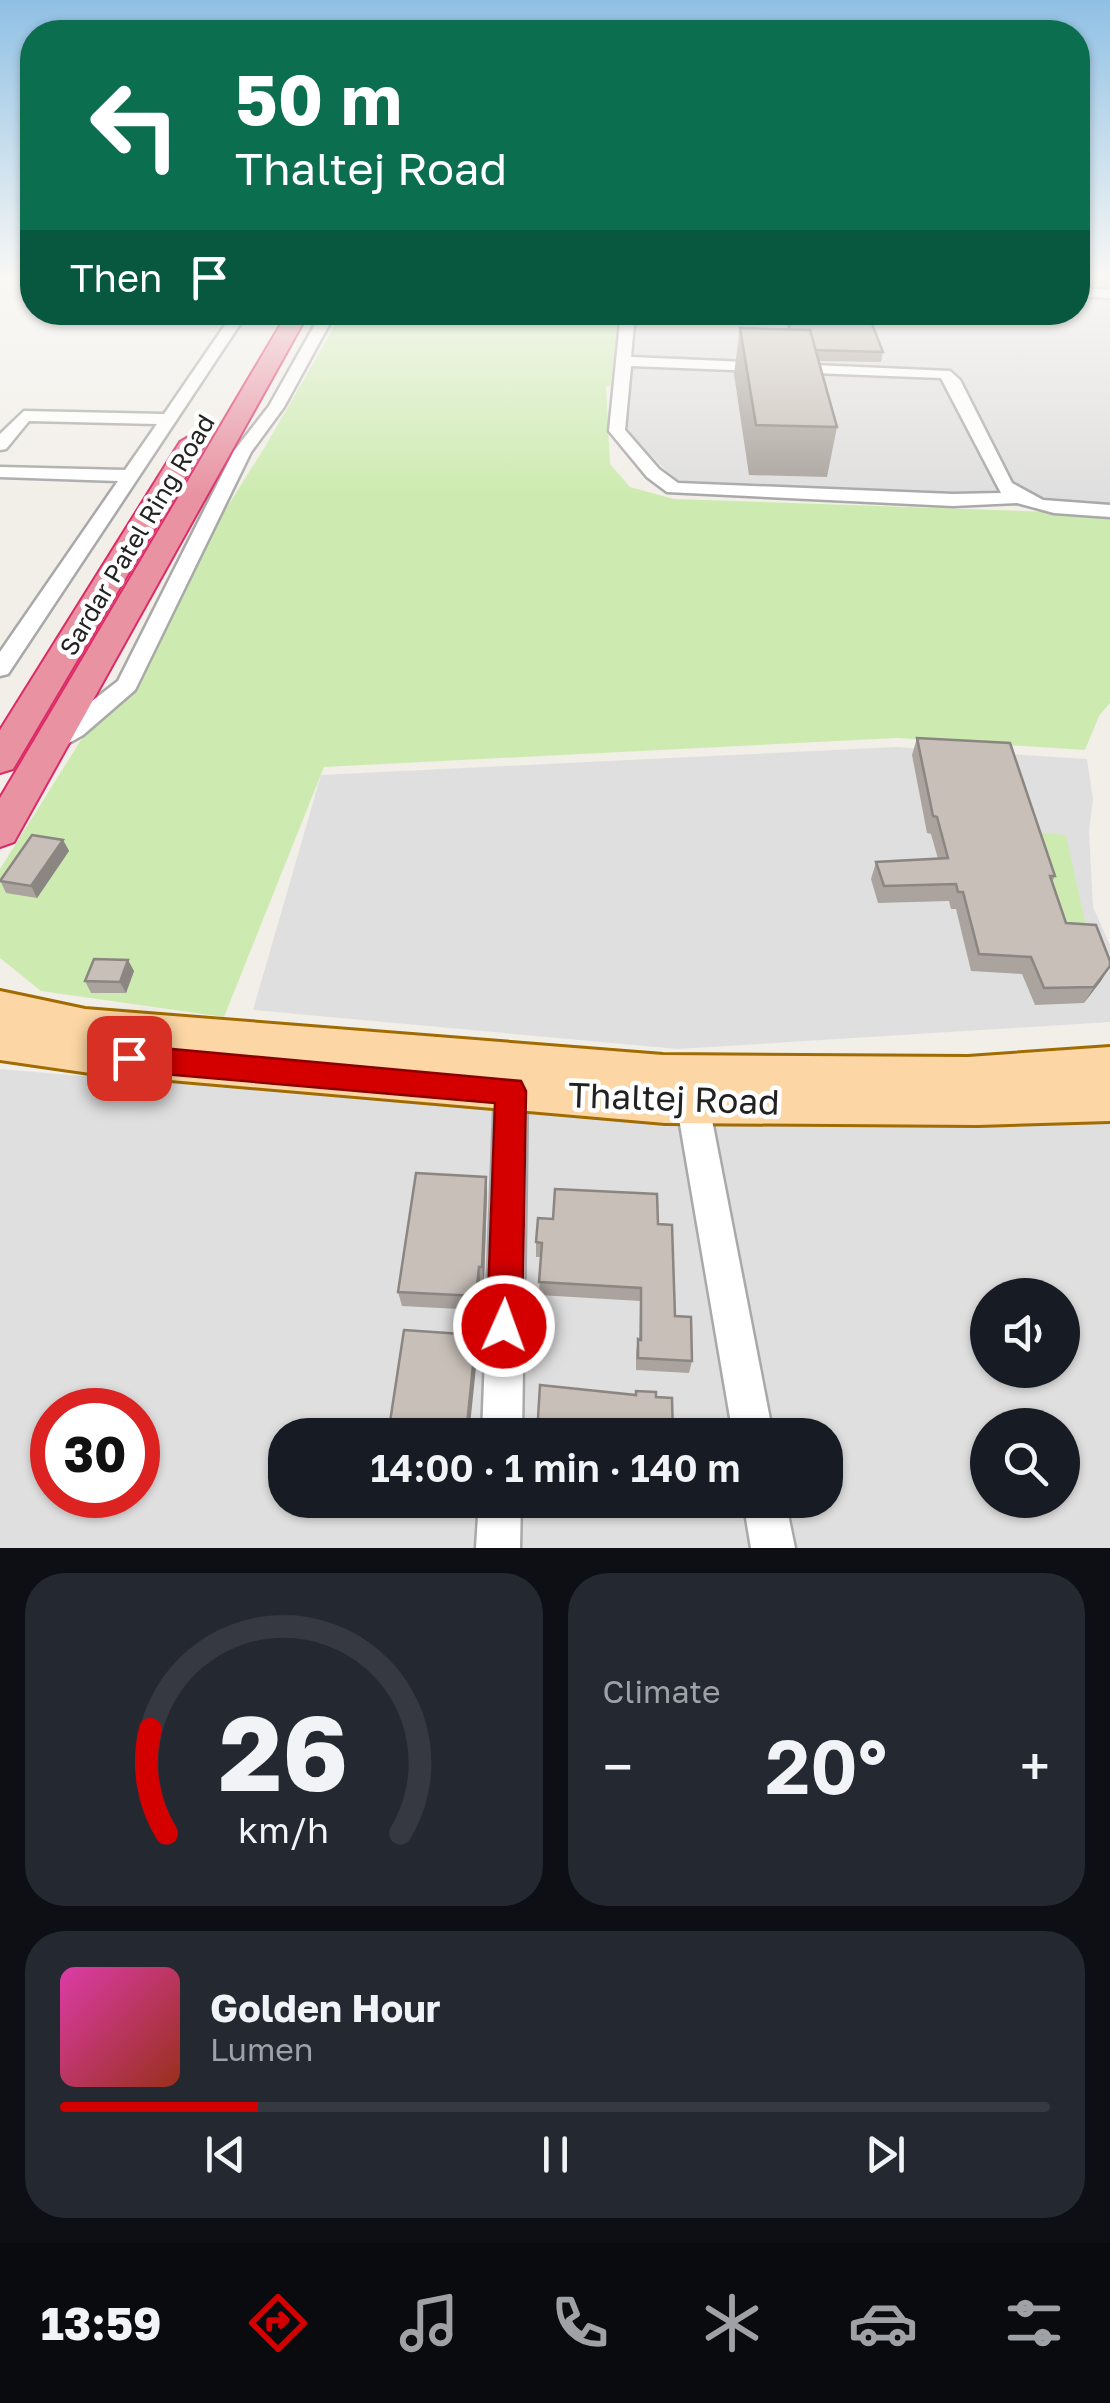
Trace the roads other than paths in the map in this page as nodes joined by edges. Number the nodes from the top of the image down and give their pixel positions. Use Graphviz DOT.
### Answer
graph roads {
  1 [pos="214,351"];
  2 [pos="251,351"];
  3 [pos="276,351"];
  4 [pos="307,351"];
  5 [pos="623,351"];
  6 [pos="622,361"];
  7 [pos="168,419"];
  8 [pos="0,445"];
  9 [pos="0,472"];
  10 [pos="132,476"];
  11 [pos="1016,498"];
  12 [pos="1110,511"];
  13 [pos="0,669"];
  14 [pos="49,743"];
  15 [pos="0,760"];
  16 [pos="0,832"];
  17 [pos="4,1012"];
  18 [pos="1110,1066"];
  19 [pos="690,1088"];
  20 [pos="511,1091"];
  21 [pos="1110,1101"];
  22 [pos="502,1418"];
  23 [pos="750,1418"];
  24 [pos="499,1518"];
  25 [pos="767,1518"];
  26 [pos="498,1548"];
  27 [pos="773,1548"];
  1 -- 7 [label="street, Sardar Patel Ring Road"];
  2 -- 15 [label="highway, Sardar Patel Ring Road"];
  3 -- 14 [label="highway, Sardar Patel Ring Road"];
  4 -- 14 [label="street, Sardar Patel Ring Road"];
  5 -- 6 [label="street"];
  6 -- 11 [label="street"];
  6 -- 11 [label="street"];
  7 -- 8 [label="street"];
  7 -- 10 [label="street, Sardar Patel Ring Road"];
  9 -- 10 [label="street"];
  10 -- 13 [label="street, Sardar Patel Ring Road"];
  11 -- 12 [label="street"];
  14 -- 16 [label="highway, Sardar Patel Ring Road"];
  17 -- 19 [label="main road"];
  17 -- 20 [label="main road, Thaltej Road"];
  18 -- 19 [label="main road"];
  19 -- 20 [label="main road, Thaltej Road"];
  19 -- 21 [label="main road, Thaltej Road"];
  19 -- 23 [label="street"];
  20 -- 22 [label="street"];
  24 -- 26 [label="street"];
  25 -- 27 [label="street"];
}
